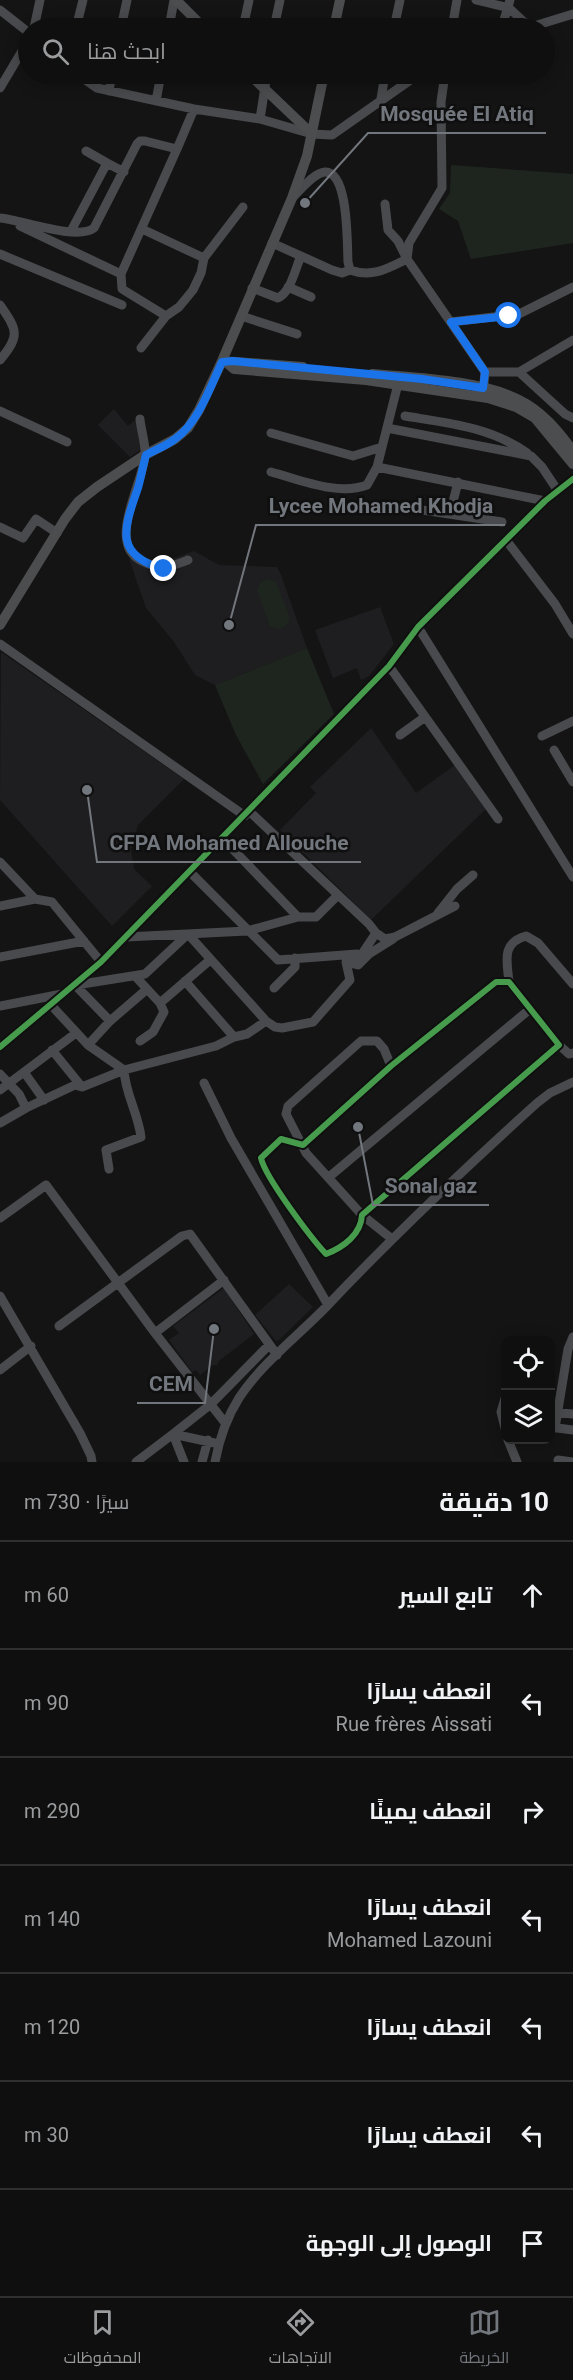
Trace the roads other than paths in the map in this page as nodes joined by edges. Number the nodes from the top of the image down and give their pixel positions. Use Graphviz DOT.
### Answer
graph roads {
  1 [pos="40,0"];
  2 [pos="83,0"];
  3 [pos="127,0"];
  4 [pos="175,0"];
  5 [pos="249,0"];
  6 [pos="280,0"];
  7 [pos="340,0"];
  8 [pos="400,0"];
  9 [pos="457,0"];
  10 [pos="476,0"];
  11 [pos="510,4"];
  12 [pos="0,10"];
  13 [pos="573,14"];
  14 [pos="36,18"];
  15 [pos="78,18"];
  16 [pos="123,18"];
  17 [pos="171,18"];
  18 [pos="194,18"];
  19 [pos="245,18"];
  20 [pos="276,18"];
  21 [pos="336,18"];
  22 [pos="396,18"];
  23 [pos="454,18"];
  24 [pos="521,18"];
  25 [pos="555,20"];
  26 [pos="18,24"];
  27 [pos="18,58"];
  28 [pos="91,84"];
  29 [pos="110,84"];
  30 [pos="159,84"];
  31 [pos="259,84"];
  32 [pos="266,84"];
  33 [pos="322,84"];
  34 [pos="383,84"];
  35 [pos="404,84"];
  36 [pos="444,84"];
  37 [pos="0,88"];
  38 [pos="265,90"];
  39 [pos="109,91"];
  40 [pos="381,99"];
  41 [pos="156,100"];
  42 [pos="194,109"];
  43 [pos="260,119"];
  44 [pos="312,134"];
  45 [pos="177,149"];
  46 [pos="86,151"];
  47 [pos="107,163"];
  48 [pos="124,172"];
  49 [pos="292,198"];
  50 [pos="385,204"];
  51 [pos="243,207"];
  52 [pos="3,218"];
  53 [pos="142,229"];
  54 [pos="71,231"];
  55 [pos="272,243"];
  56 [pos="0,254"];
  57 [pos="301,256"];
  58 [pos="204,258"];
  59 [pos="406,259"];
  60 [pos="350,270"];
  61 [pos="121,274"];
  62 [pos="288,287"];
  63 [pos="573,287"];
  64 [pos="252,288"];
  65 [pos="311,297"];
  66 [pos="0,305"];
  67 [pos="122,305"];
  68 [pos="166,316"];
  69 [pos="241,316"];
  70 [pos="451,322"];
  71 [pos="297,334"];
  72 [pos="573,340"];
  73 [pos="141,348"];
  74 [pos="4,349"];
  75 [pos="0,360"];
  76 [pos="225,362"];
  77 [pos="485,372"];
  78 [pos="519,372"];
  79 [pos="398,384"];
  80 [pos="483,392"];
  81 [pos="0,411"];
  82 [pos="405,416"];
  83 [pos="573,418"];
  84 [pos="140,420"];
  85 [pos="387,428"];
  86 [pos="271,434"];
  87 [pos="67,442"];
  88 [pos="382,447"];
  89 [pos="573,451"];
  90 [pos="146,455"];
  91 [pos="531,456"];
  92 [pos="573,464"];
  93 [pos="377,467"];
  94 [pos="271,472"];
  95 [pos="573,479"];
  96 [pos="458,482"];
  97 [pos="558,491"];
  98 [pos="545,501"];
  99 [pos="396,506"];
  100 [pos="450,514"];
  101 [pos="502,522"];
  102 [pos="2,532"];
  103 [pos="57,533"];
  104 [pos="506,540"];
  105 [pos="188,560"];
  106 [pos="0,625"];
  107 [pos="418,627"];
  108 [pos="572,632"];
  109 [pos="0,644"];
  110 [pos="389,666"];
  111 [pos="424,717"];
  112 [pos="573,721"];
  113 [pos="400,735"];
  114 [pos="542,736"];
  115 [pos="554,750"];
  116 [pos="573,761"];
  117 [pos="562,766"];
  118 [pos="573,782"];
  119 [pos="247,813"];
  120 [pos="498,819"];
  121 [pos="222,838"];
  122 [pos="0,862"];
  123 [pos="190,872"];
  124 [pos="473,875"];
  125 [pos="573,877"];
  126 [pos="338,896"];
  127 [pos="35,899"];
  128 [pos="0,906"];
  129 [pos="455,906"];
  130 [pos="436,916"];
  131 [pos="298,917"];
  132 [pos="248,930"];
  133 [pos="376,933"];
  134 [pos="188,934"];
  135 [pos="126,937"];
  136 [pos="395,937"];
  137 [pos="84,941"];
  138 [pos="362,954"];
  139 [pos="0,957"];
  140 [pos="294,958"];
  141 [pos="210,960"];
  142 [pos="101,962"];
  143 [pos="346,962"];
  144 [pos="135,976"];
  145 [pos="186,981"];
  146 [pos="509,982"];
  147 [pos="573,984"];
  148 [pos="75,985"];
  149 [pos="274,988"];
  150 [pos="146,990"];
  151 [pos="66,993"];
  152 [pos="160,1003"];
  153 [pos="51,1005"];
  154 [pos="0,1006"];
  155 [pos="530,1009"];
  156 [pos="110,1021"];
  157 [pos="266,1021"];
  158 [pos="76,1033"];
  159 [pos="234,1037"];
  160 [pos="140,1041"];
  161 [pos="88,1045"];
  162 [pos="559,1045"];
  163 [pos="0,1047"];
  164 [pos="52,1050"];
  165 [pos="573,1053"];
  166 [pos="391,1066"];
  167 [pos="124,1070"];
  168 [pos="24,1072"];
  169 [pos="0,1074"];
  170 [pos="573,1082"];
  171 [pos="204,1083"];
  172 [pos="9,1084"];
  173 [pos="82,1087"];
  174 [pos="0,1090"];
  175 [pos="44,1100"];
  176 [pos="26,1108"];
  177 [pos="0,1123"];
  178 [pos="303,1145"];
  179 [pos="109,1169"];
  180 [pos="329,1177"];
  181 [pos="362,1215"];
  182 [pos="0,1218"];
  183 [pos="392,1239"];
  184 [pos="224,1280"];
  185 [pos="119,1282"];
  186 [pos="0,1296"];
  187 [pos="328,1305"];
  188 [pos="59,1326"];
  189 [pos="155,1333"];
  190 [pos="572,1342"];
  191 [pos="269,1345"];
  192 [pos="31,1346"];
  193 [pos="277,1355"];
  194 [pos="0,1370"];
  195 [pos="568,1381"];
  196 [pos="211,1404"];
  197 [pos="555,1410"];
  198 [pos="555,1412"];
  199 [pos="573,1414"];
  200 [pos="226,1424"];
  201 [pos="555,1428"];
  202 [pos="573,1430"];
  203 [pos="173,1434"];
  204 [pos="208,1440"];
  205 [pos="219,1444"];
  206 [pos="510,1444"];
  207 [pos="91,1459"];
  208 [pos="558,1460"];
  209 [pos="82,1462"];
  210 [pos="136,1462"];
  211 [pos="184,1462"];
  212 [pos="202,1462"];
  213 [pos="215,1462"];
  214 [pos="517,1462"];
  215 [pos="573,1462"];
  1 -- 14 [label="street"];
  2 -- 15 [label="street"];
  3 -- 16 [label="street"];
  4 -- 17 [label="street"];
  4 -- 18 [label="main road"];
  5 -- 19 [label="street"];
  6 -- 20 [label="street"];
  7 -- 21 [label="main road"];
  8 -- 22 [label="street"];
  9 -- 23 [label="street"];
  10 -- 11 [label="street"];
  11 -- 24 [label="street"];
  12 -- 26 [label="street"];
  13 -- 25 [label="street"];
  27 -- 37 [label="street"];
  28 -- 39 [label="street"];
  29 -- 39 [label="street"];
  30 -- 41 [label="street"];
  31 -- 38 [label="main road"];
  32 -- 38 [label="street"];
  33 -- 44 [label="main road"];
  34 -- 40 [label="street"];
  35 -- 40 [label="street"];
  36 -- 59 [label="street"];
  38 -- 43 [label="street"];
  38 -- 44 [label="main road"];
  39 -- 41 [label="street"];
  40 -- 44 [label="street"];
  41 -- 42 [label="street"];
  42 -- 43 [label="street"];
  42 -- 45 [label="street"];
  43 -- 44 [label="street"];
  44 -- 49 [label="main road"];
  45 -- 48 [label="street"];
  45 -- 53 [label="street"];
  46 -- 47 [label="street"];
  47 -- 48 [label="street"];
  47 -- 54 [label="street"];
  48 -- 54 [label="street"];
  49 -- 55 [label="main road"];
  49 -- 60 [label="street"];
  50 -- 59 [label="street"];
  51 -- 58 [label="street"];
  52 -- 54 [label="street"];
  52 -- 61 [label="street"];
  53 -- 58 [label="street"];
  53 -- 61 [label="street"];
  55 -- 57 [label="street"];
  55 -- 64 [label="main road"];
  56 -- 67 [label="street"];
  57 -- 60 [label="street"];
  57 -- 62 [label="street"];
  58 -- 68 [label="street"];
  59 -- 60 [label="street"];
  59 -- 70 [label="street"];
  61 -- 68 [label="street"];
  62 -- 64 [label="street"];
  62 -- 65 [label="street"];
  63 -- 70 [label="street"];
  64 -- 69 [label="main road"];
  66 -- 74 [label="street"];
  68 -- 73 [label="street"];
  69 -- 71 [label="street"];
  69 -- 76 [label="main road"];
  70 -- 77 [label="street"];
  72 -- 78 [label="street"];
  74 -- 75 [label="street"];
  76 -- 79 [label="main road"];
  76 -- 80 [label="main road"];
  76 -- 90 [label="main road"];
  77 -- 78 [label="street"];
  77 -- 80 [label="street"];
  78 -- 83 [label="street"];
  79 -- 80 [label="main road"];
  79 -- 85 [label="street"];
  80 -- 89 [label="main road"];
  80 -- 92 [label="main road"];
  81 -- 87 [label="street"];
  82 -- 91 [label="street"];
  84 -- 90 [label="street"];
  85 -- 88 [label="street"];
  85 -- 91 [label="street"];
  86 -- 88 [label="street"];
  88 -- 93 [label="street"];
  90 -- 103 [label="main road"];
  90 -- 105 [label="street"];
  91 -- 97 [label="street"];
  93 -- 94 [label="street"];
  93 -- 96 [label="street"];
  95 -- 97 [label="street"];
  96 -- 98 [label="street"];
  96 -- 100 [label="street"];
  97 -- 98 [label="street"];
  98 -- 104 [label="street"];
  99 -- 100 [label="street"];
  100 -- 101 [label="street"];
  102 -- 103 [label="street"];
  103 -- 106 [label="main road"];
  104 -- 107 [label="street"];
  104 -- 108 [label="street"];
  107 -- 110 [label="street"];
  107 -- 125 [label="street"];
  109 -- 119 [label="street"];
  110 -- 111 [label="street"];
  110 -- 119 [label="street"];
  111 -- 113 [label="street"];
  111 -- 120 [label="street"];
  112 -- 114 [label="street"];
  115 -- 117 [label="street"];
  116 -- 117 [label="street"];
  117 -- 118 [label="street"];
  119 -- 121 [label="street"];
  119 -- 126 [label="street"];
  121 -- 123 [label="street"];
  121 -- 131 [label="street"];
  122 -- 127 [label="street"];
  123 -- 132 [label="street"];
  123 -- 135 [label="street"];
  124 -- 130 [label="street"];
  126 -- 131 [label="street"];
  126 -- 133 [label="street"];
  127 -- 128 [label="street"];
  127 -- 137 [label="street"];
  129 -- 130 [label="street"];
  130 -- 136 [label="street"];
  131 -- 132 [label="street"];
  132 -- 134 [label="street"];
  132 -- 140 [label="street"];
  133 -- 136 [label="street"];
  133 -- 138 [label="street"];
  134 -- 135 [label="street"];
  134 -- 141 [label="street"];
  134 -- 144 [label="street"];
  135 -- 142 [label="street"];
  136 -- 143 [label="street"];
  137 -- 139 [label="street"];
  137 -- 142 [label="street"];
  138 -- 140 [label="street"];
  138 -- 143 [label="street"];
  140 -- 149 [label="street"];
  141 -- 145 [label="street"];
  141 -- 157 [label="street"];
  142 -- 148 [label="street"];
  143 -- 157 [label="street"];
  144 -- 148 [label="street"];
  144 -- 150 [label="street"];
  145 -- 152 [label="street"];
  145 -- 159 [label="street"];
  146 -- 147 [label="street"];
  146 -- 155 [label="street"];
  146 -- 166 [label="street"];
  148 -- 151 [label="street"];
  148 -- 156 [label="street"];
  150 -- 152 [label="street"];
  150 -- 156 [label="street"];
  151 -- 153 [label="street"];
  151 -- 154 [label="street"];
  152 -- 160 [label="street"];
  153 -- 158 [label="street"];
  153 -- 163 [label="street"];
  155 -- 162 [label="street"];
  155 -- 180 [label="street"];
  156 -- 161 [label="street"];
  157 -- 159 [label="street"];
  158 -- 161 [label="street"];
  158 -- 164 [label="street"];
  159 -- 167 [label="street"];
  161 -- 167 [label="street"];
  162 -- 165 [label="street"];
  162 -- 181 [label="street"];
  164 -- 168 [label="street"];
  164 -- 173 [label="street"];
  166 -- 178 [label="street"];
  166 -- 178 [label="street"];
  167 -- 173 [label="street"];
  167 -- 179 [label="street"];
  168 -- 172 [label="street"];
  168 -- 175 [label="street"];
  169 -- 172 [label="street"];
  170 -- 183 [label="street"];
  171 -- 187 [label="street"];
  172 -- 174 [label="street"];
  172 -- 176 [label="street"];
  173 -- 175 [label="street"];
  175 -- 176 [label="street"];
  176 -- 177 [label="street"];
  178 -- 180 [label="street"];
  178 -- 181 [label="street"];
  180 -- 181 [label="street"];
  181 -- 183 [label="street"];
  182 -- 185 [label="street"];
  183 -- 187 [label="street"];
  184 -- 185 [label="street"];
  184 -- 189 [label="street"];
  184 -- 191 [label="street"];
  185 -- 188 [label="street"];
  185 -- 189 [label="street"];
  186 -- 192 [label="street"];
  187 -- 193 [label="street"];
  189 -- 196 [label="street"];
  190 -- 195 [label="street"];
  191 -- 193 [label="street"];
  191 -- 196 [label="street"];
  192 -- 194 [label="street"];
  192 -- 207 [label="street"];
  193 -- 200 [label="street"];
  195 -- 197 [label="street"];
  196 -- 200 [label="street"];
  196 -- 203 [label="street"];
  198 -- 199 [label="street"];
  200 -- 205 [label="street"];
  201 -- 202 [label="street"];
  203 -- 204 [label="street"];
  203 -- 210 [label="street"];
  203 -- 211 [label="street"];
  204 -- 205 [label="street"];
  204 -- 212 [label="street"];
  205 -- 213 [label="street"];
  206 -- 214 [label="street"];
  207 -- 209 [label="street"];
  208 -- 215 [label="street"];
}
